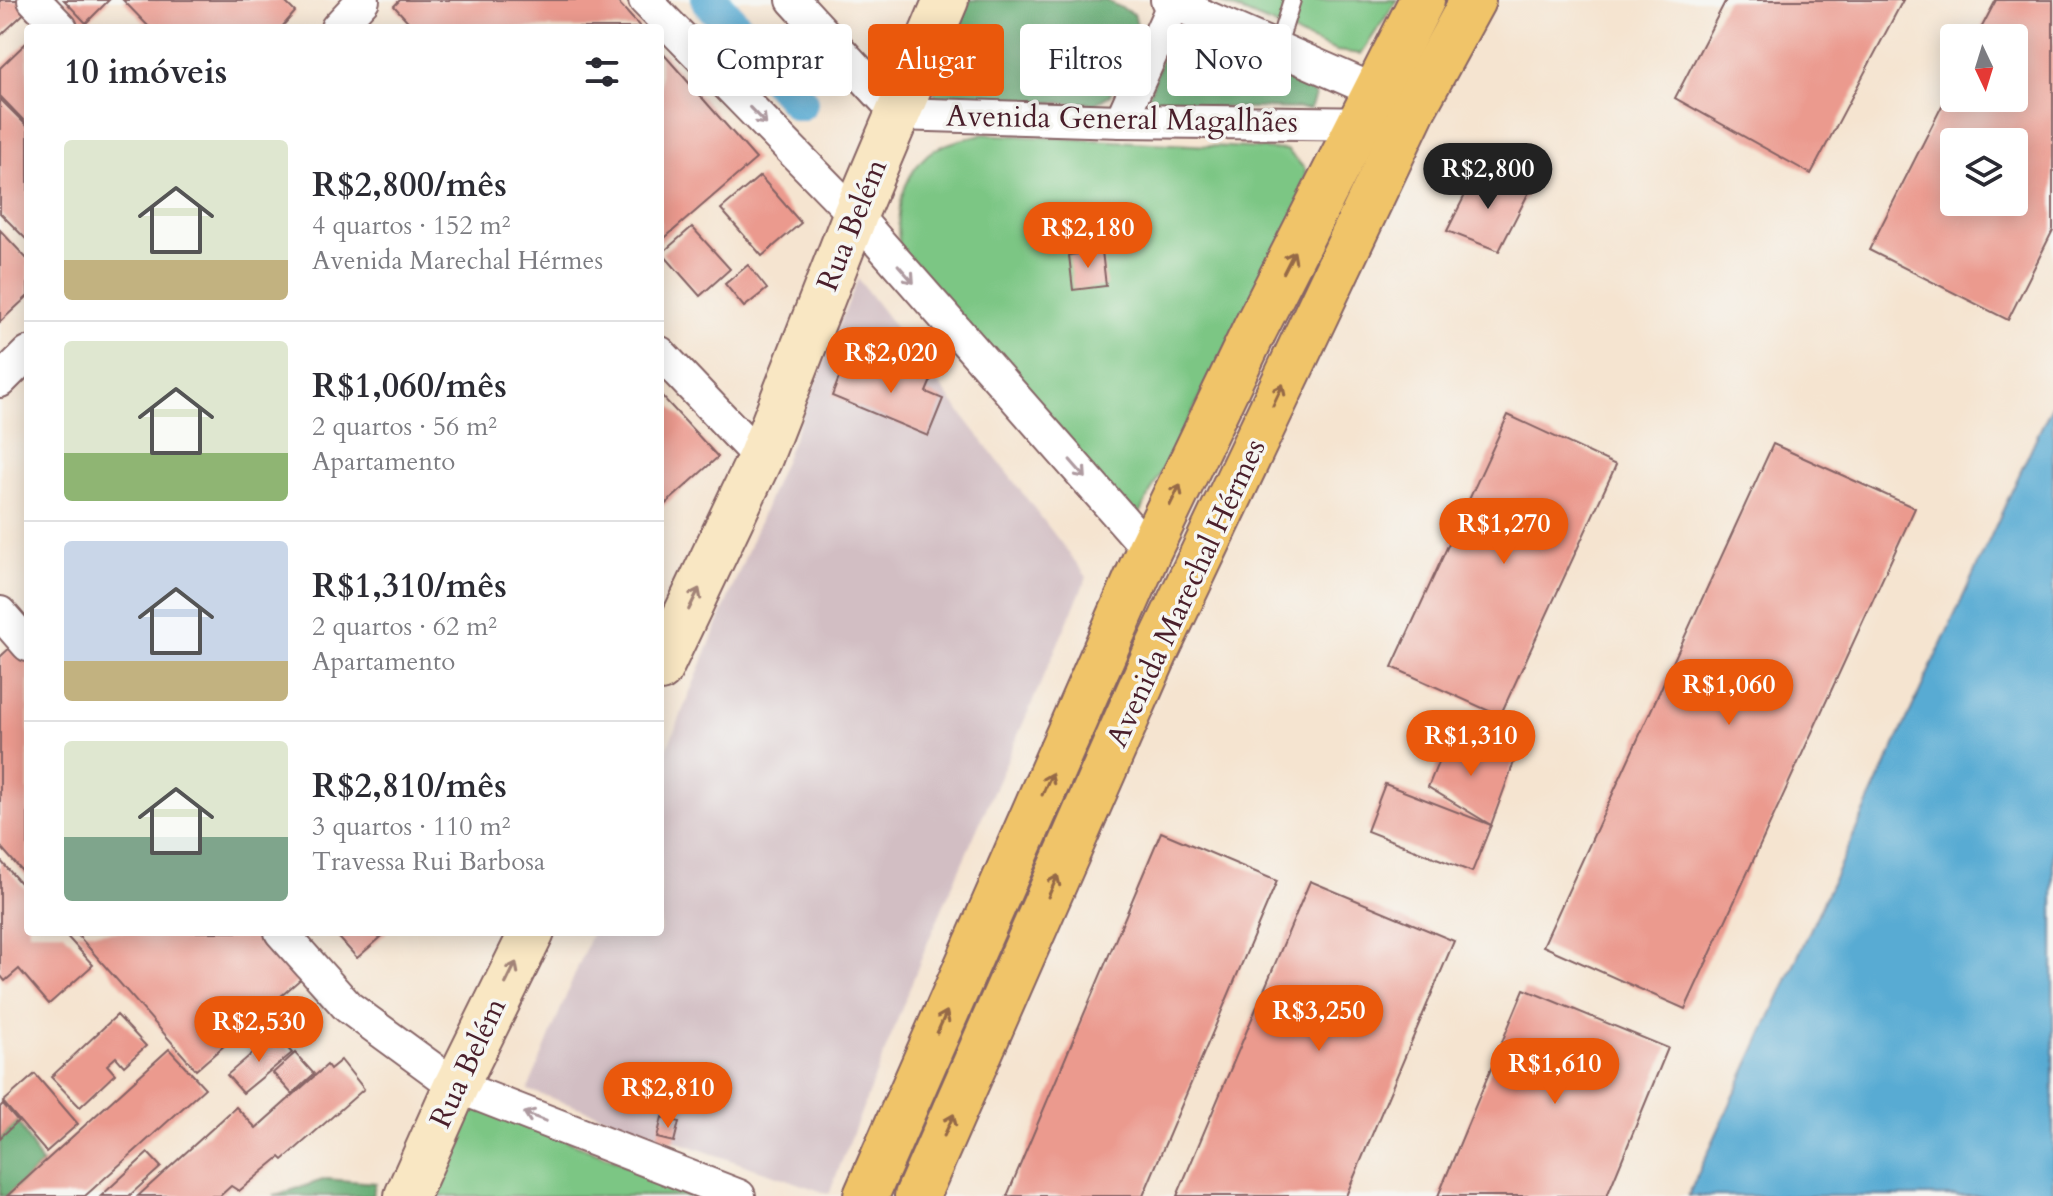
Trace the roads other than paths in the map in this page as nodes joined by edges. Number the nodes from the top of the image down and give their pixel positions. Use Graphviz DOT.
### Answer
graph roads {
  1 [pos="34,0"];
  2 [pos="645,0"];
  3 [pos="793,0"];
  4 [pos="946,0"];
  5 [pos="1292,0"];
  6 [pos="1422,0"];
  7 [pos="1473,0"];
  8 [pos="1171,2"];
  9 [pos="57,24"];
  10 [pos="1222,24"];
  11 [pos="1284,24"];
  12 [pos="1291,56"];
  13 [pos="1389,112"];
  14 [pos="898,114"];
  15 [pos="1121,121"];
  16 [pos="855,215"];
  17 [pos="24,357"];
  18 [pos="664,357"];
  19 [pos="0,381"];
  20 [pos="760,458"];
  21 [pos="1149,550"];
  22 [pos="0,613"];
  23 [pos="24,640"];
  24 [pos="664,661"];
  25 [pos="285,936"];
  26 [pos="530,936"];
  27 [pos="456,1086"];
  28 [pos="407,1196"];
  29 [pos="739,1196"];
  30 [pos="866,1196"];
  31 [pos="917,1196"];
  1 -- 9 [label="street"];
  2 -- 16 [label="street, one-way"];
  3 -- 14 [label="street"];
  4 -- 14 [label="street, Rua Belém"];
  5 -- 11 [label="lane"];
  6 -- 13 [label="main road, Avenida Marechal Hérmes"];
  7 -- 13 [label="main road, Avenida Marechal Hérmes"];
  8 -- 10 [label="street"];
  8 -- 15 [label="street"];
  12 -- 13 [label="street"];
  13 -- 15 [label="street, Avenida General Magalhães"];
  21 -- 13 [label="main road, Avenida Marechal Hérmes, one-way"];
  31 -- 13 [label="main road, Avenida Marechal Hérmes, one-way"];
  14 -- 15 [label="street, Avenida General Magalhães"];
  14 -- 16 [label="street, Rua Belém"];
  16 -- 20 [label="street, Rua Belém"];
  16 -- 21 [label="street, one-way"];
  17 -- 19 [label="street"];
  18 -- 20 [label="street"];
  24 -- 20 [label="street, Rua Belém, one-way"];
  30 -- 21 [label="main road, Avenida Marechal Hérmes, one-way"];
  22 -- 23 [label="street"];
  25 -- 27 [label="street"];
  27 -- 26 [label="street, Rua Belém, one-way"];
  27 -- 28 [label="street, Rua Belém"];
  29 -- 27 [label="street, one-way"];
}
